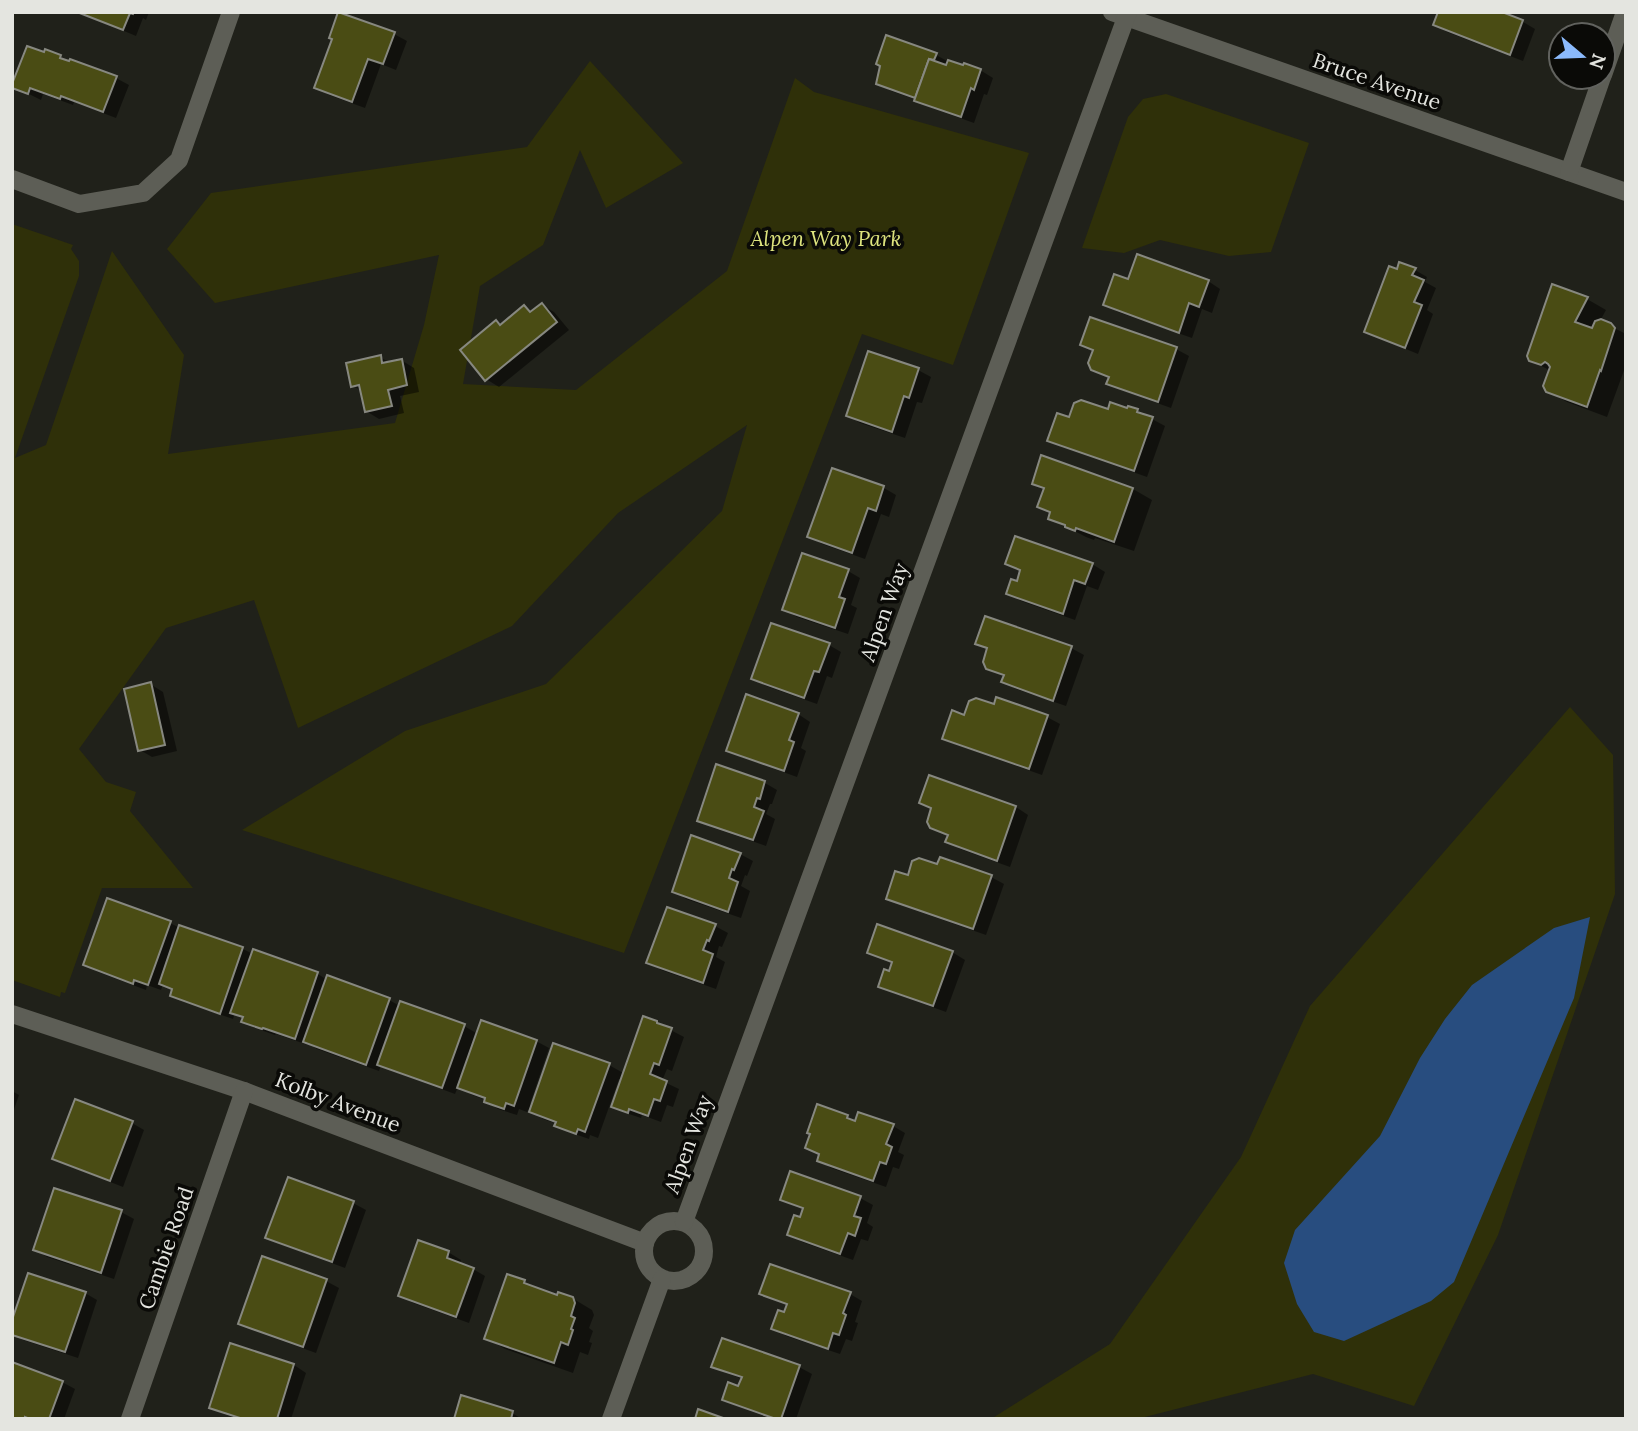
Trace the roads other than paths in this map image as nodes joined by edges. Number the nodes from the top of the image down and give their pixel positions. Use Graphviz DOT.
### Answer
graph roads {
  1 [pos="231,12"];
  2 [pos="1625,12"];
  3 [pos="1122,14"];
  4 [pos="1617,35"];
  5 [pos="1598,91"];
  6 [pos="1569,172"];
  7 [pos="12,179"];
  8 [pos="1626,192"];
  9 [pos="12,1014"];
  10 [pos="244,1091"];
  11 [pos="684,1222"];
  12 [pos="645,1243"];
  13 [pos="662,1279"];
  14 [pos="130,1419"];
  15 [pos="611,1419"];
  1 -- 7 [label="street"];
  2 -- 4 [label="street"];
  3 -- 6 [label="street, Bruce Avenue"];
  3 -- 11 [label="street, Alpen Way"];
  5 -- 6 [label="street"];
  6 -- 8 [label="street, Bruce Avenue"];
  9 -- 10 [label="street, Kolby Avenue"];
  10 -- 12 [label="street, Kolby Avenue"];
  10 -- 14 [label="street, Cambie Road"];
  11 -- 12 [label="street"];
  11 -- 13 [label="street"];
  12 -- 13 [label="street"];
  13 -- 15 [label="street"];
}
